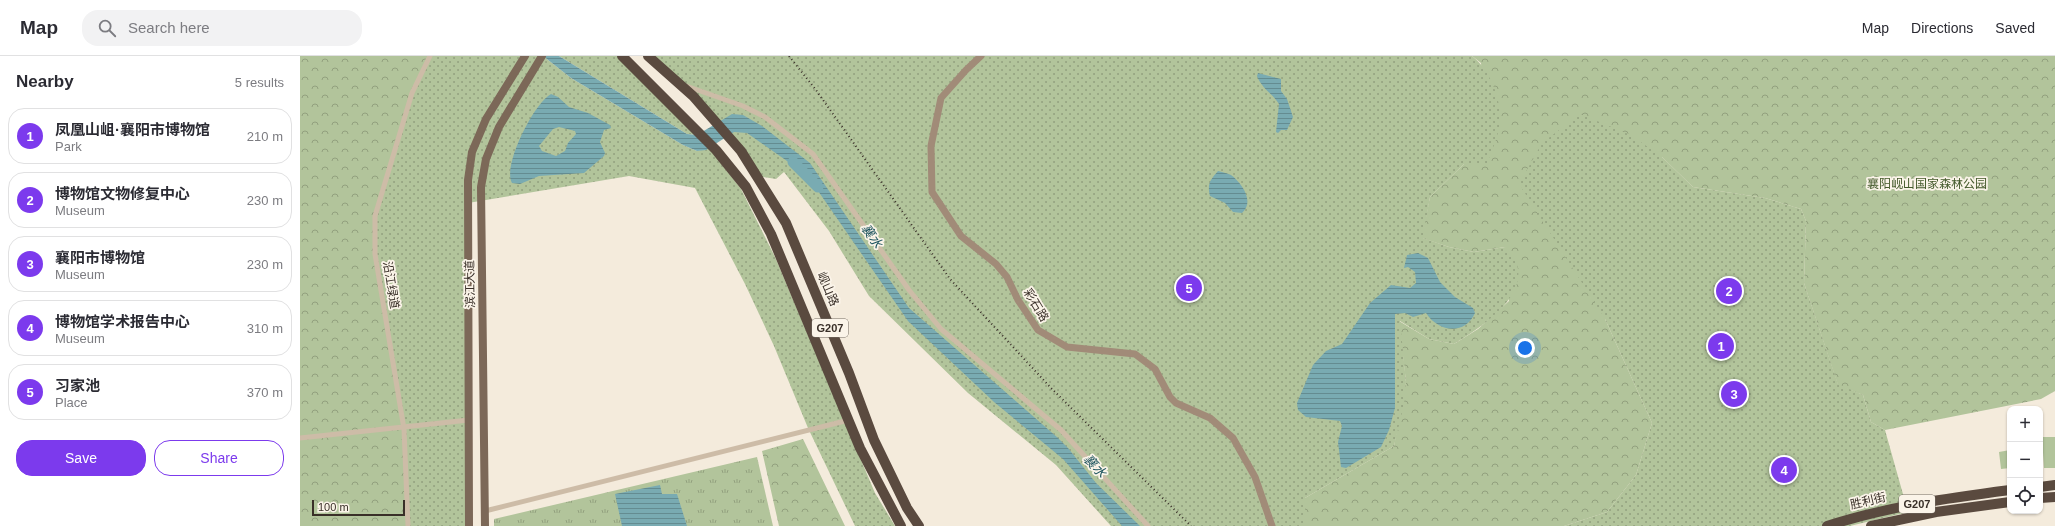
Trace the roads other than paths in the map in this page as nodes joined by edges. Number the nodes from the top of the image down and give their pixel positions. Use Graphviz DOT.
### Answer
graph roads {
  1 [pos="430,56"];
  2 [pos="542,56"];
  3 [pos="622,56"];
  4 [pos="648,56"];
  5 [pos="981,56"];
  6 [pos="521,58"];
  7 [pos="679,84"];
  8 [pos="469,420"];
  9 [pos="849,420"];
  10 [pos="404,427"];
  11 [pos="300,438"];
  12 [pos="2055,485"];
  13 [pos="2043,487"];
  14 [pos="2007,490"];
  15 [pos="2055,496"];
  16 [pos="2043,498"];
  17 [pos="2007,502"];
  18 [pos="484,511"];
  19 [pos="408,526"];
  20 [pos="469,526"];
  21 [pos="485,526"];
  22 [pos="901,526"];
  23 [pos="919,526"];
  24 [pos="1148,526"];
  25 [pos="1272,526"];
  26 [pos="1826,526"];
  27 [pos="1871,526"];
  1 -- 10 [label="street, 沿江绿道"];
  2 -- 18 [label="main road, 滨江大道"];
  3 -- 9 [label="highway, G207"];
  4 -- 7 [label="highway"];
  5 -- 25 [label="street, 彩石路"];
  6 -- 8 [label="main road, 滨江大道"];
  7 -- 23 [label="highway, 岘山路 / G207"];
  7 -- 24 [label="street"];
  8 -- 10 [label="street"];
  8 -- 20 [label="main road, 滨江大道"];
  9 -- 18 [label="street"];
  9 -- 22 [label="highway, G207"];
  10 -- 11 [label="street"];
  10 -- 19 [label="street, 沿江绿道"];
  12 -- 13 [label="highway"];
  14 -- 26 [label="highway, 胜利街 / G207"];
  15 -- 16 [label="highway"];
  17 -- 27 [label="highway, 胜利街 / G207"];
  18 -- 21 [label="main road, 滨江大道"];
}
